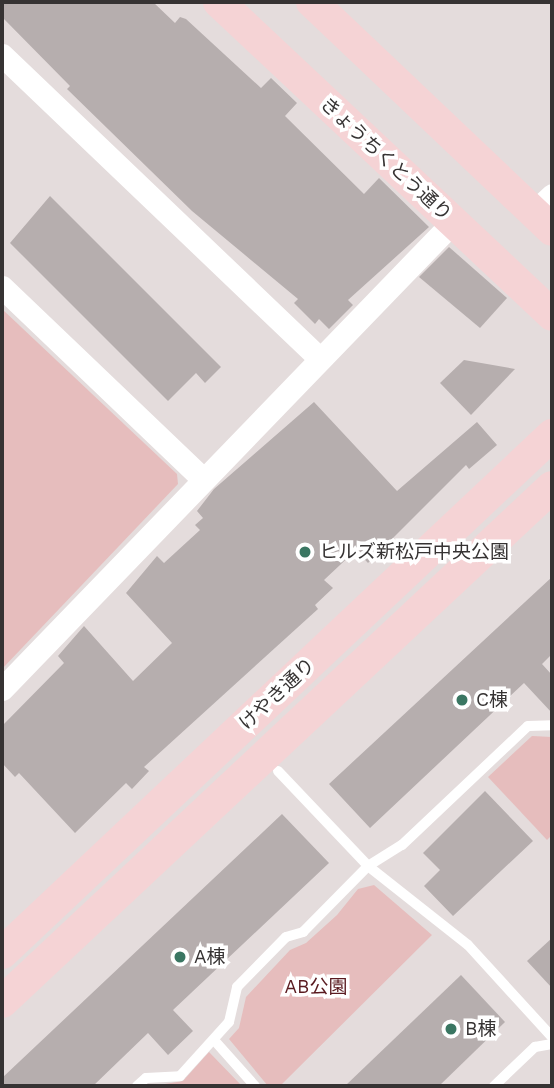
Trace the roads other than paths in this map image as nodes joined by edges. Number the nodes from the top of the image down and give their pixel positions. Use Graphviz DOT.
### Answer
graph roads {
  1 [pos="219,2"];
  2 [pos="312,2"];
  3 [pos="2,55"];
  4 [pos="546,212"];
  5 [pos="453,222"];
  6 [pos="2,287"];
  7 [pos="552,315"];
  8 [pos="319,358"];
  9 [pos="552,435"];
  10 [pos="202,479"];
  11 [pos="552,487"];
  12 [pos="2,689"];
  13 [pos="552,725"];
  14 [pos="278,771"];
  15 [pos="368,866"];
  16 [pos="2,953"];
  17 [pos="2,1002"];
  18 [pos="552,1037"];
  19 [pos="214,1040"];
  20 [pos="552,1044"];
  21 [pos="137,1086"];
  22 [pos="254,1086"];
  23 [pos="494,1086"];
  1 -- 5 [label="street, きょうちくとう通り"];
  2 -- 4 [label="street"];
  3 -- 8 [label="street"];
  5 -- 7 [label="street, きょうちくとう通り"];
  5 -- 8 [label="street"];
  6 -- 10 [label="street"];
  8 -- 10 [label="street"];
  9 -- 16 [label="street, けやき通り"];
  10 -- 12 [label="street"];
  11 -- 17 [label="street, けやき通り"];
  13 -- 15 [label="lane"];
  14 -- 15 [label="lane"];
  15 -- 18 [label="lane"];
  15 -- 19 [label="lane"];
  19 -- 21 [label="lane"];
  19 -- 22 [label="lane"];
  20 -- 23 [label="lane"];
}
